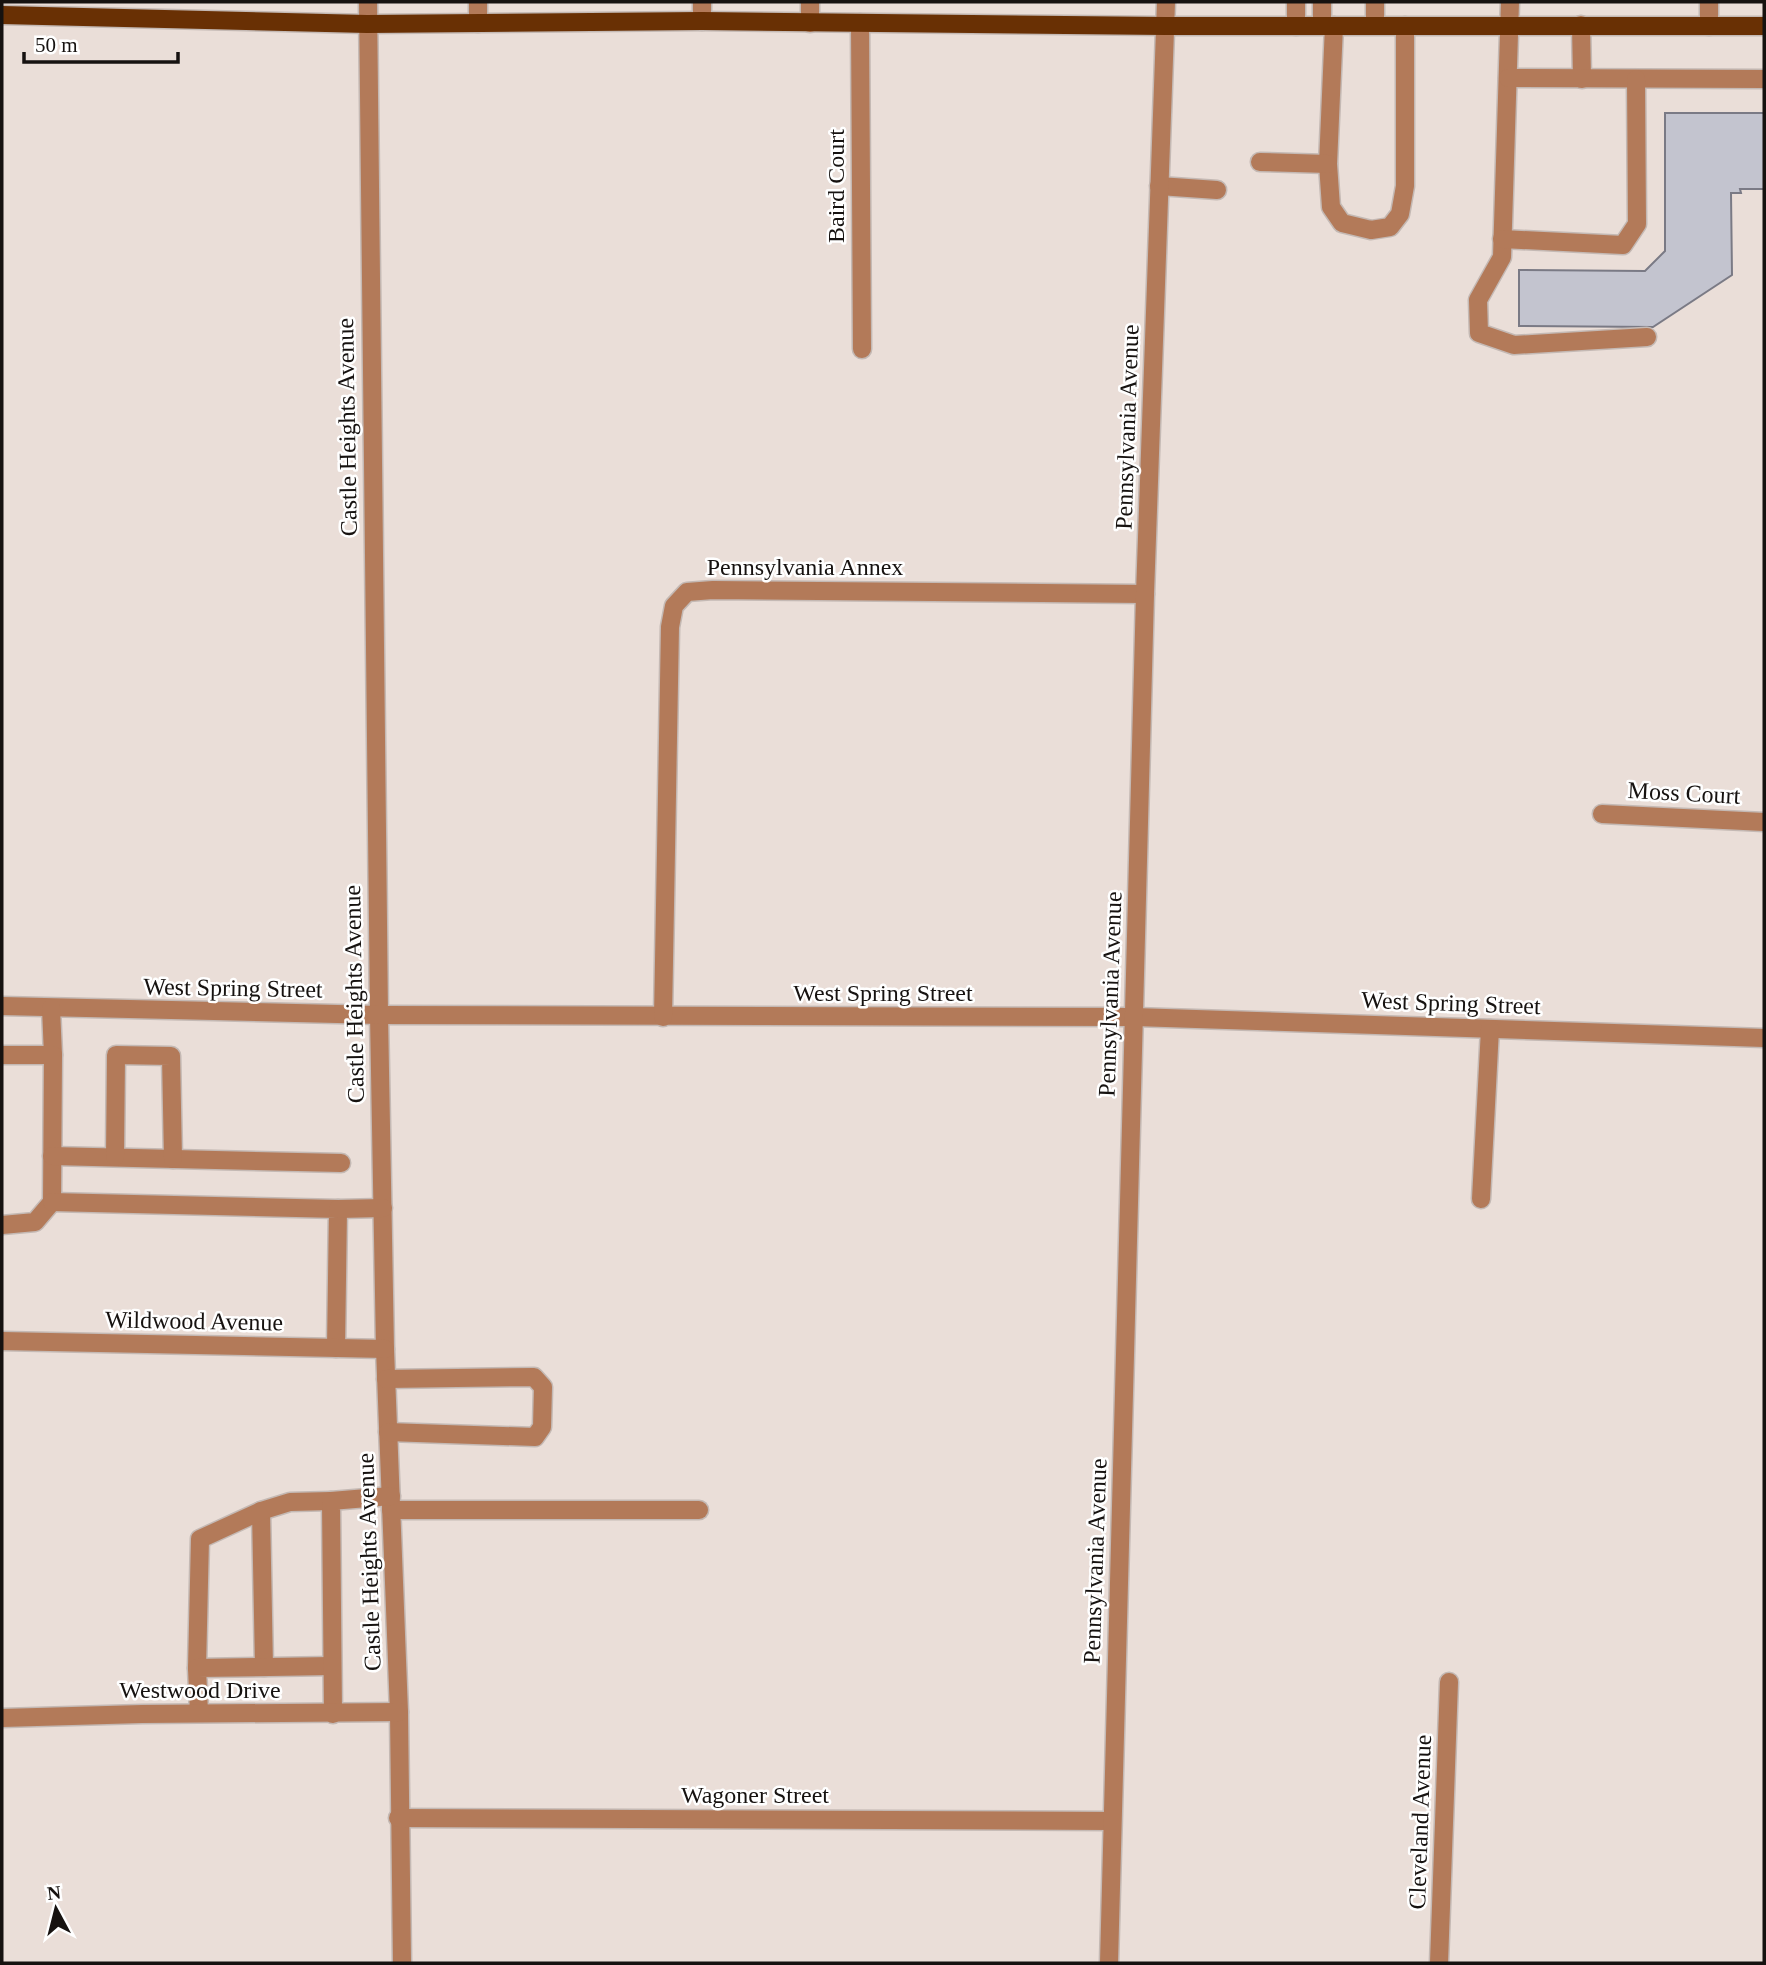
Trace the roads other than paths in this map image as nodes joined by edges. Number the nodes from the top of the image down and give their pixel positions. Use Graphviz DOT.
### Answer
graph roads {
  1 [pos="368,2"];
  2 [pos="478,2"];
  3 [pos="702,2"];
  4 [pos="810,2"];
  5 [pos="1166,2"];
  6 [pos="1296,2"];
  7 [pos="1322,2"];
  8 [pos="1375,2"];
  9 [pos="1510,2"];
  10 [pos="1709,2"];
  11 [pos="6,11"];
  12 [pos="702,21"];
  13 [pos="478,23"];
  14 [pos="810,23"];
  15 [pos="860,23"];
  16 [pos="367,24"];
  17 [pos="1328,25"];
  18 [pos="1509,25"];
  19 [pos="1581,25"];
  20 [pos="1165,26"];
  21 [pos="1296,26"];
  22 [pos="1375,26"];
  23 [pos="1405,26"];
  24 [pos="1709,26"];
  25 [pos="1764,26"];
  26 [pos="1508,78"];
  27 [pos="1582,79"];
  28 [pos="1636,79"];
  29 [pos="1764,79"];
  30 [pos="1260,162"];
  31 [pos="1328,164"];
  32 [pos="1159,186"];
  33 [pos="1217,190"];
  34 [pos="1502,239"];
  35 [pos="1647,337"];
  36 [pos="862,349"];
  37 [pos="1145,594"];
  38 [pos="1602,814"];
  39 [pos="1764,822"];
  40 [pos="2,1006"];
  41 [pos="51,1008"];
  42 [pos="379,1015"];
  43 [pos="663,1017"];
  44 [pos="1135,1017"];
  45 [pos="1490,1029"];
  46 [pos="1764,1038"];
  47 [pos="2,1055"];
  48 [pos="53,1055"];
  49 [pos="52,1156"];
  50 [pos="115,1157"];
  51 [pos="173,1158"];
  52 [pos="341,1163"];
  53 [pos="1481,1199"];
  54 [pos="51,1202"];
  55 [pos="383,1208"];
  56 [pos="338,1209"];
  57 [pos="2,1225"];
  58 [pos="2,1341"];
  59 [pos="337,1348"];
  60 [pos="386,1349"];
  61 [pos="386,1378"];
  62 [pos="388,1432"];
  63 [pos="331,1501"];
  64 [pos="391,1503"];
  65 [pos="699,1510"];
  66 [pos="261,1511"];
  67 [pos="332,1666"];
  68 [pos="264,1667"];
  69 [pos="197,1668"];
  70 [pos="1449,1682"];
  71 [pos="399,1712"];
  72 [pos="199,1713"];
  73 [pos="333,1714"];
  74 [pos="2,1718"];
  75 [pos="398,1818"];
  76 [pos="1112,1821"];
  77 [pos="402,1963"];
  78 [pos="1109,1963"];
  79 [pos="1439,1963"];
  1 -- 16 [label="street, Castle Heights Avenue"];
  2 -- 13 [label="street"];
  3 -- 12 [label="street"];
  4 -- 14 [label="street"];
  5 -- 20 [label="street, Pennsylvania Avenue"];
  6 -- 21 [label="street"];
  7 -- 17 [label="street"];
  8 -- 22 [label="street"];
  9 -- 18 [label="street"];
  10 -- 24 [label="street"];
  11 -- 16 [label="main road"];
  12 -- 13 [label="main road"];
  12 -- 14 [label="main road"];
  13 -- 16 [label="main road"];
  14 -- 15 [label="main road"];
  15 -- 20 [label="main road"];
  15 -- 36 [label="street, Baird Court"];
  16 -- 42 [label="street, Castle Heights Avenue"];
  17 -- 21 [label="main road"];
  17 -- 22 [label="main road"];
  17 -- 31 [label="street"];
  18 -- 19 [label="main road"];
  18 -- 23 [label="main road"];
  18 -- 26 [label="street"];
  19 -- 24 [label="main road"];
  19 -- 27 [label="street"];
  20 -- 21 [label="main road"];
  20 -- 32 [label="street, Pennsylvania Avenue"];
  22 -- 23 [label="main road"];
  23 -- 31 [label="street"];
  24 -- 25 [label="main road"];
  26 -- 27 [label="street"];
  26 -- 34 [label="street"];
  27 -- 28 [label="street"];
  28 -- 29 [label="street"];
  28 -- 34 [label="street"];
  30 -- 31 [label="street"];
  32 -- 33 [label="street"];
  32 -- 37 [label="street, Pennsylvania Avenue"];
  34 -- 35 [label="street"];
  37 -- 43 [label="street, Pennsylvania Annex"];
  37 -- 44 [label="street, Pennsylvania Avenue"];
  38 -- 39 [label="street, Moss Court"];
  40 -- 41 [label="street, West Spring Street"];
  41 -- 42 [label="street, West Spring Street"];
  41 -- 48 [label="street"];
  42 -- 43 [label="street, West Spring Street"];
  42 -- 55 [label="street, Castle Heights Avenue"];
  43 -- 44 [label="street, West Spring Street"];
  44 -- 45 [label="street, West Spring Street"];
  44 -- 76 [label="street, Pennsylvania Avenue"];
  45 -- 46 [label="street, West Spring Street"];
  45 -- 53 [label="street"];
  47 -- 48 [label="street"];
  48 -- 49 [label="street"];
  49 -- 50 [label="street"];
  49 -- 54 [label="street"];
  50 -- 51 [label="street"];
  50 -- 51 [label="street"];
  51 -- 52 [label="street"];
  54 -- 56 [label="street"];
  54 -- 57 [label="street"];
  55 -- 56 [label="street"];
  55 -- 60 [label="street, Castle Heights Avenue"];
  56 -- 59 [label="street"];
  58 -- 59 [label="street, Wildwood Avenue"];
  59 -- 60 [label="street, Wildwood Avenue"];
  60 -- 61 [label="street, Castle Heights Avenue"];
  61 -- 62 [label="street, Castle Heights Avenue"];
  61 -- 62 [label="street"];
  62 -- 64 [label="street, Castle Heights Avenue"];
  63 -- 64 [label="street"];
  63 -- 66 [label="street"];
  63 -- 67 [label="street"];
  64 -- 65 [label="street"];
  64 -- 71 [label="street, Castle Heights Avenue"];
  66 -- 68 [label="street"];
  66 -- 69 [label="street"];
  67 -- 68 [label="street"];
  67 -- 73 [label="street"];
  68 -- 69 [label="street"];
  69 -- 72 [label="street"];
  70 -- 79 [label="street, Cleveland Avenue"];
  71 -- 73 [label="street, Westwood Drive"];
  71 -- 75 [label="street, Castle Heights Avenue"];
  72 -- 73 [label="street, Westwood Drive"];
  72 -- 74 [label="street, Westwood Drive"];
  75 -- 76 [label="street, Wagoner Street"];
  75 -- 77 [label="street, Castle Heights Avenue"];
  76 -- 78 [label="street, Pennsylvania Avenue"];
}
